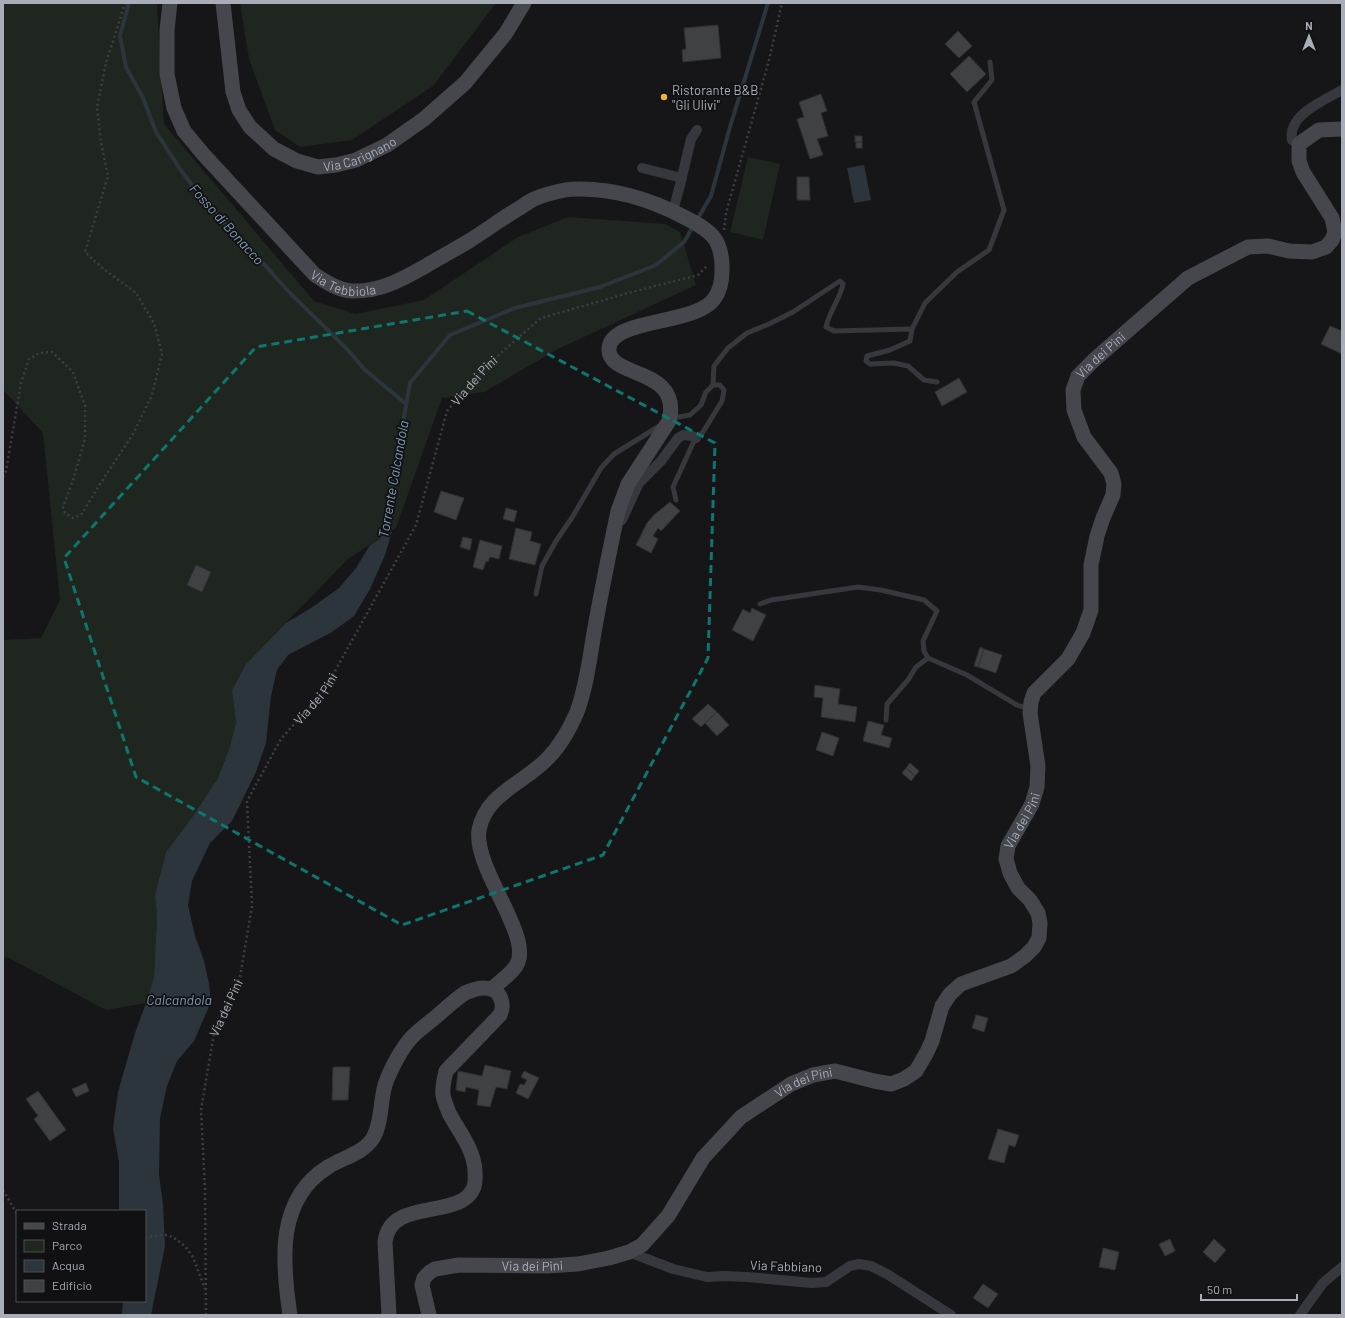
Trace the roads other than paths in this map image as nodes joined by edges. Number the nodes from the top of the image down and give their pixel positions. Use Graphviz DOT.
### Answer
graph roads {
  1 [pos="170,3"];
  2 [pos="223,3"];
  3 [pos="524,3"];
  4 [pos="990,62"];
  5 [pos="1342,90"];
  6 [pos="1342,129"];
  7 [pos="697,130"];
  8 [pos="1299,144"];
  9 [pos="642,168"];
  10 [pos="682,178"];
  11 [pos="671,210"];
  12 [pos="912,329"];
  13 [pos="937,382"];
  14 [pos="713,385"];
  15 [pos="669,421"];
  16 [pos="696,438"];
  17 [pos="676,500"];
  18 [pos="611,543"];
  19 [pos="536,594"];
  20 [pos="760,604"];
  21 [pos="928,658"];
  22 [pos="1030,709"];
  23 [pos="886,720"];
  24 [pos="492,989"];
  25 [pos="629,1252"];
  26 [pos="1342,1267"];
  27 [pos="290,1315"];
  28 [pos="389,1315"];
  29 [pos="429,1315"];
  30 [pos="951,1315"];
  31 [pos="1300,1315"];
  1 -- 11 [label="street, Via Tebbiola"];
  2 -- 3 [label="street, Via Carignano"];
  4 -- 12 [label="lane"];
  5 -- 8 [label="street"];
  6 -- 8 [label="street"];
  7 -- 10 [label="street"];
  8 -- 22 [label="street, Via dei Pini"];
  9 -- 10 [label="street"];
  10 -- 11 [label="street"];
  11 -- 15 [label="street, Via Tebbiola"];
  12 -- 13 [label="lane"];
  12 -- 14 [label="lane"];
  14 -- 15 [label="lane"];
  14 -- 16 [label="lane"];
  15 -- 18 [label="street"];
  15 -- 19 [label="lane"];
  16 -- 17 [label="lane"];
  16 -- 18 [label="street"];
  18 -- 24 [label="street"];
  20 -- 21 [label="lane"];
  21 -- 22 [label="lane"];
  21 -- 23 [label="lane"];
  22 -- 25 [label="street, Via dei Pini"];
  24 -- 27 [label="street"];
  24 -- 28 [label="street"];
  25 -- 29 [label="street, Via dei Pini"];
  25 -- 30 [label="street, Via Fabbiano"];
  26 -- 31 [label="street"];
}
